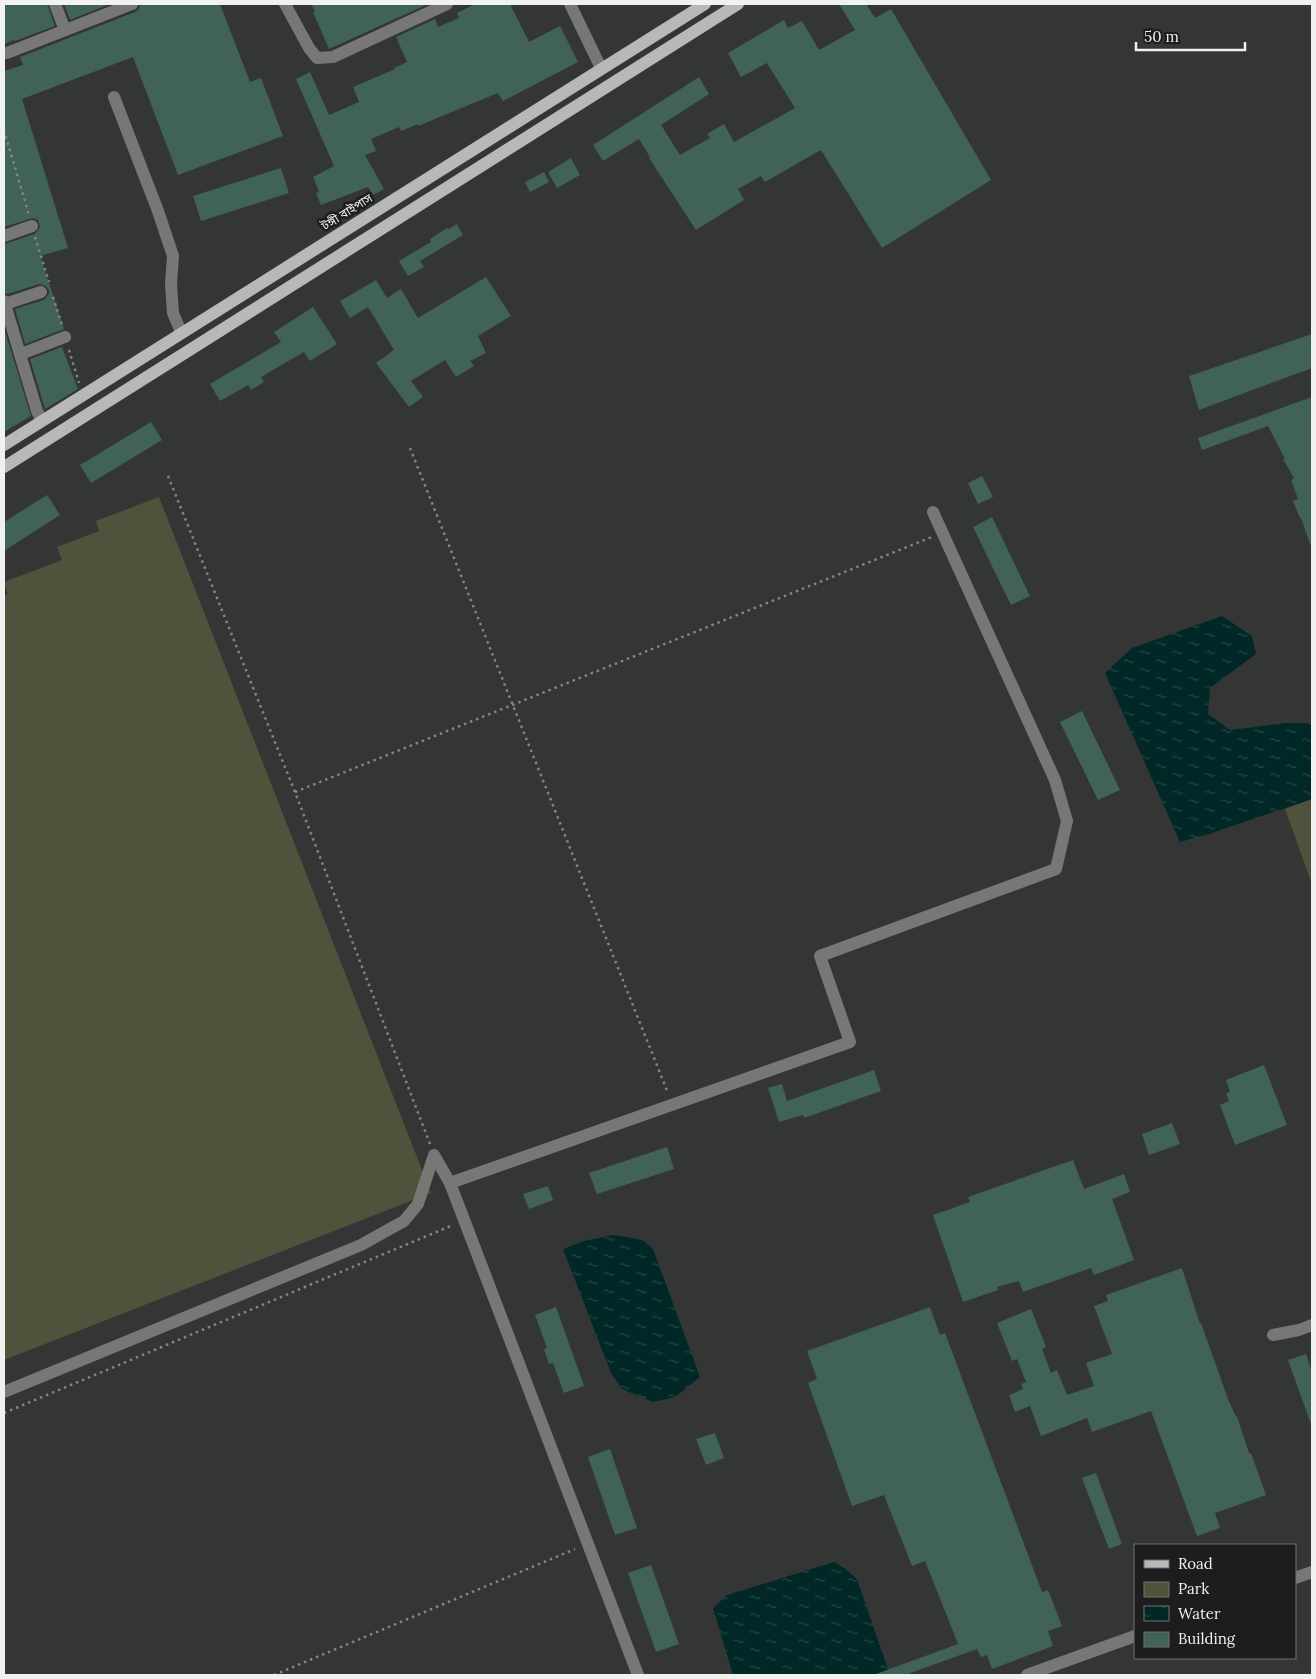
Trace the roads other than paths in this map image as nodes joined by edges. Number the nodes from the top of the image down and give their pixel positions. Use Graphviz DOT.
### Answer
graph roads {
  1 [pos="55,4"];
  2 [pos="130,4"];
  3 [pos="285,4"];
  4 [pos="447,4"];
  5 [pos="570,4"];
  6 [pos="705,4"];
  7 [pos="738,4"];
  8 [pos="65,30"];
  9 [pos="5,50"];
  10 [pos="601,68"];
  11 [pos="114,97"];
  12 [pos="32,226"];
  13 [pos="4,236"];
  14 [pos="47,288"];
  15 [pos="4,303"];
  16 [pos="181,332"];
  17 [pos="65,337"];
  18 [pos="21,354"];
  19 [pos="42,420"];
  20 [pos="4,445"];
  21 [pos="4,467"];
  22 [pos="933,512"];
  23 [pos="450,1183"];
  24 [pos="1312,1324"];
  25 [pos="1273,1335"];
  26 [pos="4,1392"];
  27 [pos="1312,1572"];
  28 [pos="1296,1578"];
  29 [pos="1134,1636"];
  30 [pos="638,1675"];
  31 [pos="1027,1675"];
  1 -- 8 [label="street"];
  2 -- 8 [label="street"];
  3 -- 4 [label="street"];
  5 -- 10 [label="street"];
  6 -- 10 [label="main road, টঙ্গী বাইপাস"];
  7 -- 21 [label="main road"];
  8 -- 9 [label="street"];
  10 -- 16 [label="main road, টঙ্গী বাইপাস"];
  11 -- 16 [label="street"];
  12 -- 13 [label="street"];
  14 -- 15 [label="street"];
  15 -- 18 [label="street"];
  16 -- 19 [label="main road, টঙ্গী বাইপাস"];
  17 -- 18 [label="street"];
  18 -- 19 [label="street"];
  19 -- 20 [label="main road, টঙ্গী বাইপাস"];
  22 -- 23 [label="street"];
  23 -- 26 [label="street"];
  23 -- 30 [label="street"];
  24 -- 25 [label="street"];
  27 -- 28 [label="street"];
  29 -- 31 [label="street"];
}
